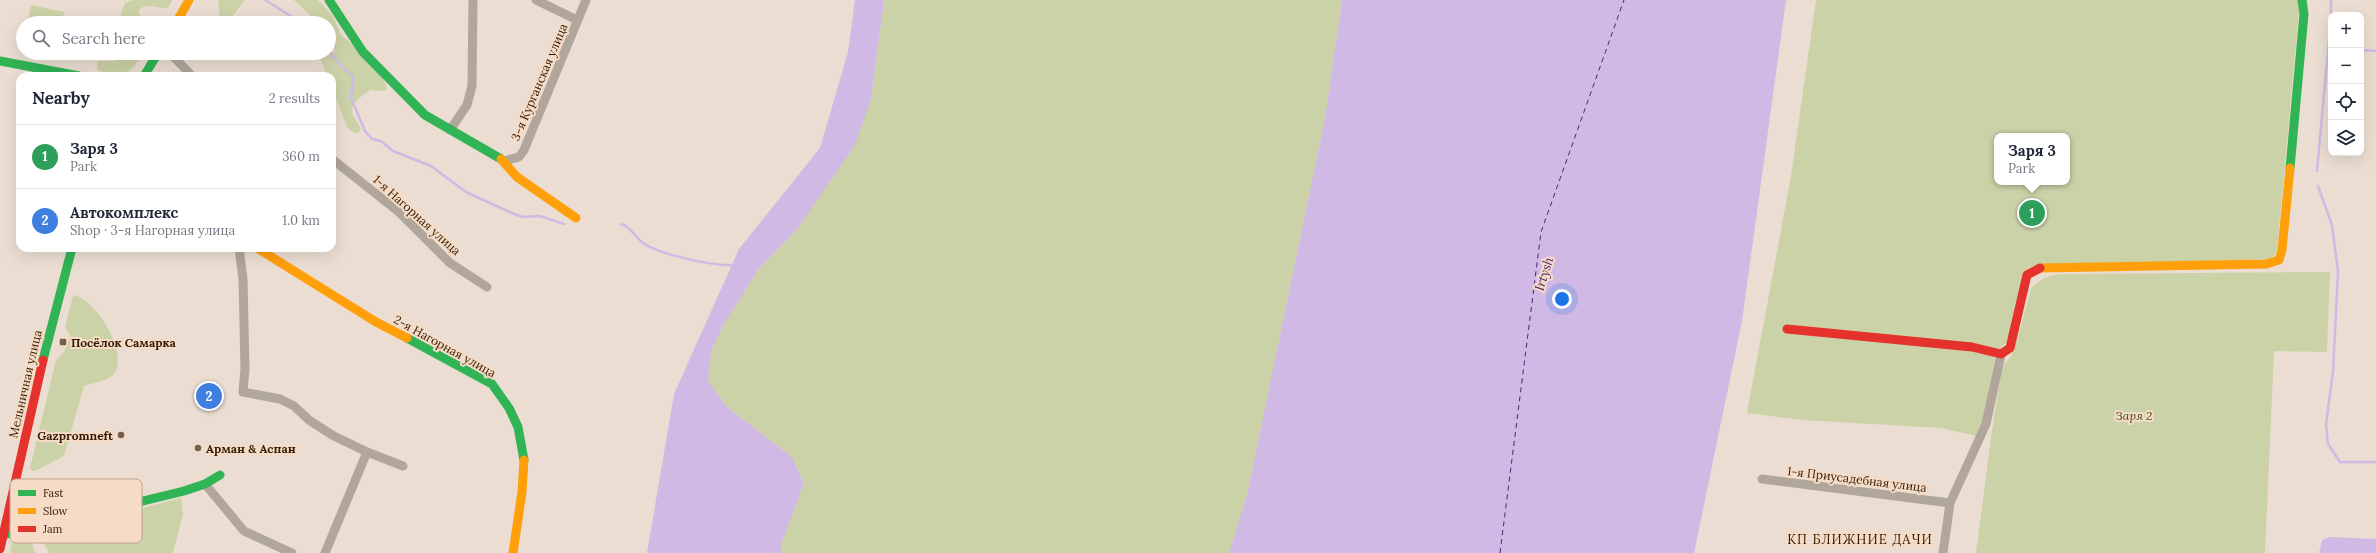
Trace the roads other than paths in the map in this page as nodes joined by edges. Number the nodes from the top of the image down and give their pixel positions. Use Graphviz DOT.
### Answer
graph roads {
  1 [pos="189,0"];
  2 [pos="329,0"];
  3 [pos="473,0"];
  4 [pos="536,0"];
  5 [pos="586,0"];
  6 [pos="2302,0"];
  7 [pos="180,16"];
  8 [pos="577,20"];
  9 [pos="154,60"];
  10 [pos="177,60"];
  11 [pos="0,61"];
  12 [pos="59,72"];
  13 [pos="146,72"];
  14 [pos="188,72"];
  15 [pos="450,130"];
  16 [pos="504,161"];
  17 [pos="336,162"];
  18 [pos="576,218"];
  19 [pos="71,252"];
  20 [pos="239,252"];
  21 [pos="263,252"];
  22 [pos="487,287"];
  23 [pos="1787,329"];
  24 [pos="2000,354"];
  25 [pos="367,452"];
  26 [pos="403,466"];
  27 [pos="220,474"];
  28 [pos="15,479"];
  29 [pos="1762,479"];
  30 [pos="205,484"];
  31 [pos="142,502"];
  32 [pos="10,503"];
  33 [pos="1950,503"];
  34 [pos="10,533"];
  35 [pos="3,535"];
  36 [pos="0,549"];
  37 [pos="292,553"];
  38 [pos="326,553"];
  39 [pos="513,553"];
  40 [pos="1944,553"];
  1 -- 7 [label="street"];
  2 -- 15 [label="street"];
  3 -- 15 [label="street"];
  4 -- 8 [label="street"];
  5 -- 8 [label="street, 3-я Курганская улица"];
  6 -- 24 [label="street"];
  8 -- 16 [label="street, 3-я Курганская улица"];
  9 -- 13 [label="street"];
  10 -- 14 [label="street"];
  11 -- 12 [label="street"];
  15 -- 16 [label="street"];
  16 -- 18 [label="street"];
  17 -- 22 [label="street, 1-я Нагорная улица"];
  19 -- 28 [label="street, Мельничная улица"];
  20 -- 25 [label="street"];
  21 -- 39 [label="street, 2-я Нагорная улица"];
  23 -- 24 [label="street"];
  24 -- 33 [label="street"];
  25 -- 26 [label="street"];
  25 -- 38 [label="street"];
  27 -- 30 [label="street"];
  29 -- 33 [label="street, 1-я Приусадебная улица"];
  30 -- 31 [label="street"];
  30 -- 37 [label="street"];
  32 -- 35 [label="street, Мельничная улица"];
  33 -- 40 [label="street"];
  34 -- 35 [label="street"];
  35 -- 36 [label="street, Мельничная улица"];
}
